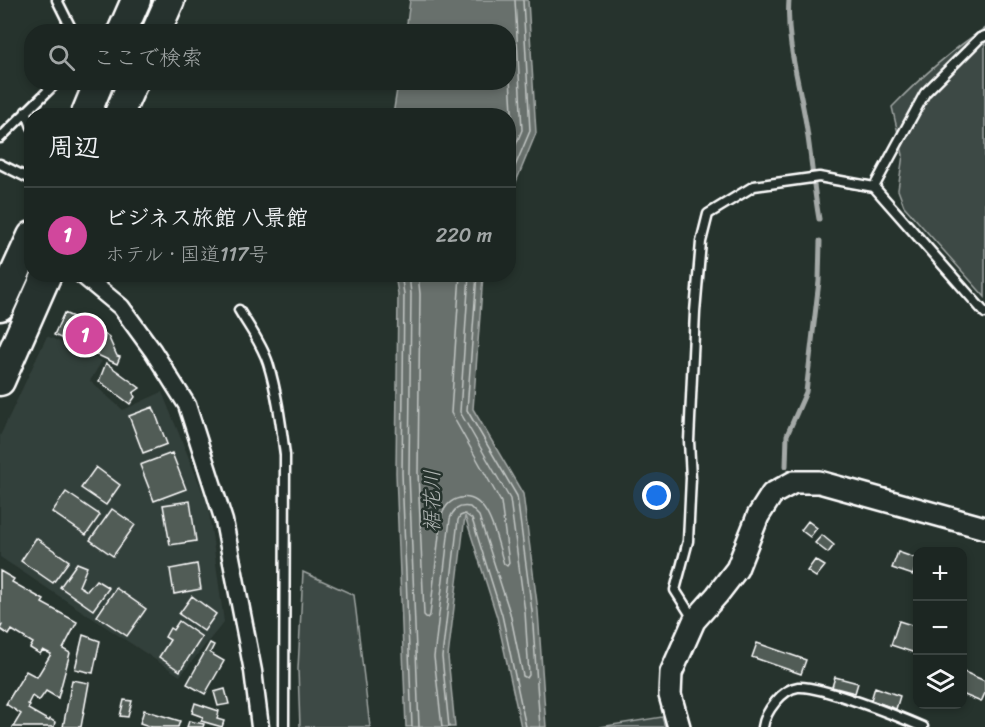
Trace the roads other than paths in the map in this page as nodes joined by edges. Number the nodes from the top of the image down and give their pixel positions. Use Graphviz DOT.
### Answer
graph roads {
  1 [pos="57,0"];
  2 [pos="136,0"];
  3 [pos="170,0"];
  4 [pos="69,24"];
  5 [pos="126,24"];
  6 [pos="160,24"];
  7 [pos="985,36"];
  8 [pos="48,90"];
  9 [pos="96,90"];
  10 [pos="129,90"];
  11 [pos="29,108"];
  12 [pos="88,108"];
  13 [pos="122,108"];
  14 [pos="24,113"];
  15 [pos="0,138"];
  16 [pos="0,164"];
  17 [pos="24,176"];
  18 [pos="874,187"];
  19 [pos="24,254"];
  20 [pos="42,282"];
  21 [pos="91,282"];
  22 [pos="0,306"];
  23 [pos="239,310"];
  24 [pos="985,313"];
  25 [pos="8,342"];
  26 [pos="0,381"];
  27 [pos="985,528"];
  28 [pos="694,621"];
  29 [pos="913,725"];
  30 [pos="260,727"];
  31 [pos="284,727"];
  32 [pos="679,727"];
  33 [pos="764,727"];
  34 [pos="923,727"];
  1 -- 4 [label="lane"];
  2 -- 5 [label="highway"];
  3 -- 6 [label="highway"];
  7 -- 18 [label="lane"];
  8 -- 11 [label="lane"];
  9 -- 12 [label="highway"];
  10 -- 13 [label="highway"];
  14 -- 15 [label="lane"];
  16 -- 17 [label="lane"];
  18 -- 24 [label="lane"];
  18 -- 28 [label="lane"];
  19 -- 22 [label="highway"];
  20 -- 25 [label="highway"];
  21 -- 30 [label="street"];
  23 -- 31 [label="lane"];
  25 -- 26 [label="highway"];
  27 -- 28 [label="street"];
  28 -- 32 [label="street"];
  29 -- 33 [label="lane"];
  29 -- 34 [label="lane"];
}
